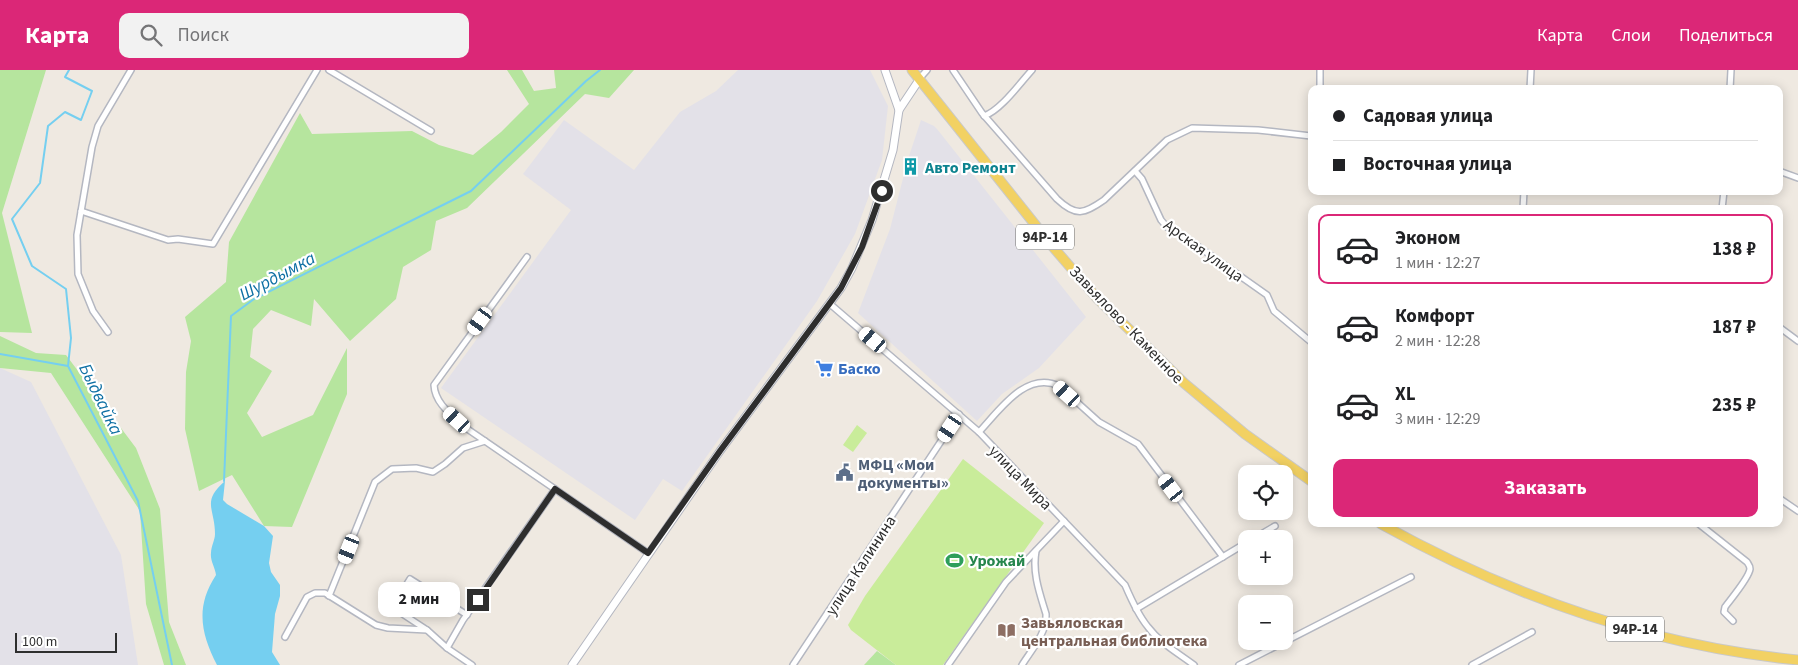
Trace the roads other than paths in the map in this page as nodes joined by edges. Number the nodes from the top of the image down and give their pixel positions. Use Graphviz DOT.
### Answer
graph roads {
  1 [pos="131,70"];
  2 [pos="317,70"];
  3 [pos="329,70"];
  4 [pos="885,70"];
  5 [pos="912,70"];
  6 [pos="927,70"];
  7 [pos="954,70"];
  8 [pos="1032,70"];
  9 [pos="1320,70"];
  10 [pos="1531,70"];
  11 [pos="1731,70"];
  12 [pos="919,80"];
  13 [pos="1320,85"];
  14 [pos="1530,85"];
  15 [pos="1730,85"];
  16 [pos="899,110"];
  17 [pos="984,116"];
  18 [pos="431,131"];
  19 [pos="1308,136"];
  20 [pos="1135,171"];
  21 [pos="1783,172"];
  22 [pos="1798,178"];
  23 [pos="81,212"];
  24 [pos="527,257"];
  25 [pos="830,304"];
  26 [pos="1783,330"];
  27 [pos="108,332"];
  28 [pos="1308,339"];
  29 [pos="1798,341"];
  30 [pos="960,414"];
  31 [pos="979,432"];
  32 [pos="485,441"];
  33 [pos="1308,479"];
  34 [pos="555,489"];
  35 [pos="1783,501"];
  36 [pos="1798,511"];
  37 [pos="1064,521"];
  38 [pos="1275,526"];
  39 [pos="1387,527"];
  40 [pos="1703,527"];
  41 [pos="1268,530"];
  42 [pos="1238,548"];
  43 [pos="1036,552"];
  44 [pos="648,553"];
  45 [pos="1223,557"];
  46 [pos="1410,577"];
  47 [pos="329,596"];
  48 [pos="1136,609"];
  49 [pos="467,615"];
  50 [pos="1733,621"];
  51 [pos="427,630"];
  52 [pos="1532,632"];
  53 [pos="285,637"];
  54 [pos="447,648"];
  55 [pos="1798,660"];
  56 [pos="472,665"];
  57 [pos="572,665"];
  58 [pos="793,665"];
  59 [pos="948,665"];
  60 [pos="1022,665"];
  61 [pos="1194,665"];
  62 [pos="1239,665"];
  63 [pos="1472,665"];
  1 -- 23 [label="street"];
  2 -- 23 [label="street"];
  3 -- 18 [label="street"];
  4 -- 16 [label="street"];
  5 -- 12 [label="main road, Завьялово - Каменное / 94Р-14"];
  6 -- 12 [label="street"];
  7 -- 17 [label="street"];
  8 -- 17 [label="street"];
  9 -- 13 [label="street"];
  10 -- 14 [label="street"];
  11 -- 15 [label="street"];
  12 -- 16 [label="street"];
  12 -- 33 [label="main road, Завьялово - Каменное / 94Р-14"];
  16 -- 25 [label="street"];
  17 -- 20 [label="street"];
  19 -- 20 [label="street"];
  20 -- 28 [label="street, Арская улица"];
  21 -- 22 [label="street"];
  23 -- 27 [label="street"];
  24 -- 32 [label="street"];
  25 -- 30 [label="street, улица Мира"];
  25 -- 44 [label="street"];
  26 -- 29 [label="street"];
  30 -- 31 [label="street, улица Мира"];
  30 -- 58 [label="street, улица Калинина"];
  31 -- 37 [label="street, улица Мира"];
  31 -- 45 [label="street"];
  32 -- 34 [label="street"];
  32 -- 47 [label="street"];
  34 -- 44 [label="street"];
  34 -- 49 [label="street"];
  35 -- 36 [label="street"];
  37 -- 43 [label="street"];
  37 -- 48 [label="street, улица Мира"];
  38 -- 41 [label="street"];
  39 -- 55 [label="main road, 94Р-14"];
  40 -- 50 [label="street"];
  42 -- 45 [label="street"];
  43 -- 59 [label="street"];
  43 -- 60 [label="street"];
  44 -- 57 [label="street"];
  45 -- 48 [label="street"];
  46 -- 62 [label="street"];
  47 -- 51 [label="street"];
  47 -- 53 [label="street"];
  48 -- 61 [label="street, улица Мира"];
  49 -- 51 [label="street"];
  49 -- 54 [label="street"];
  51 -- 54 [label="street"];
  52 -- 63 [label="street"];
  54 -- 56 [label="street"];
}
